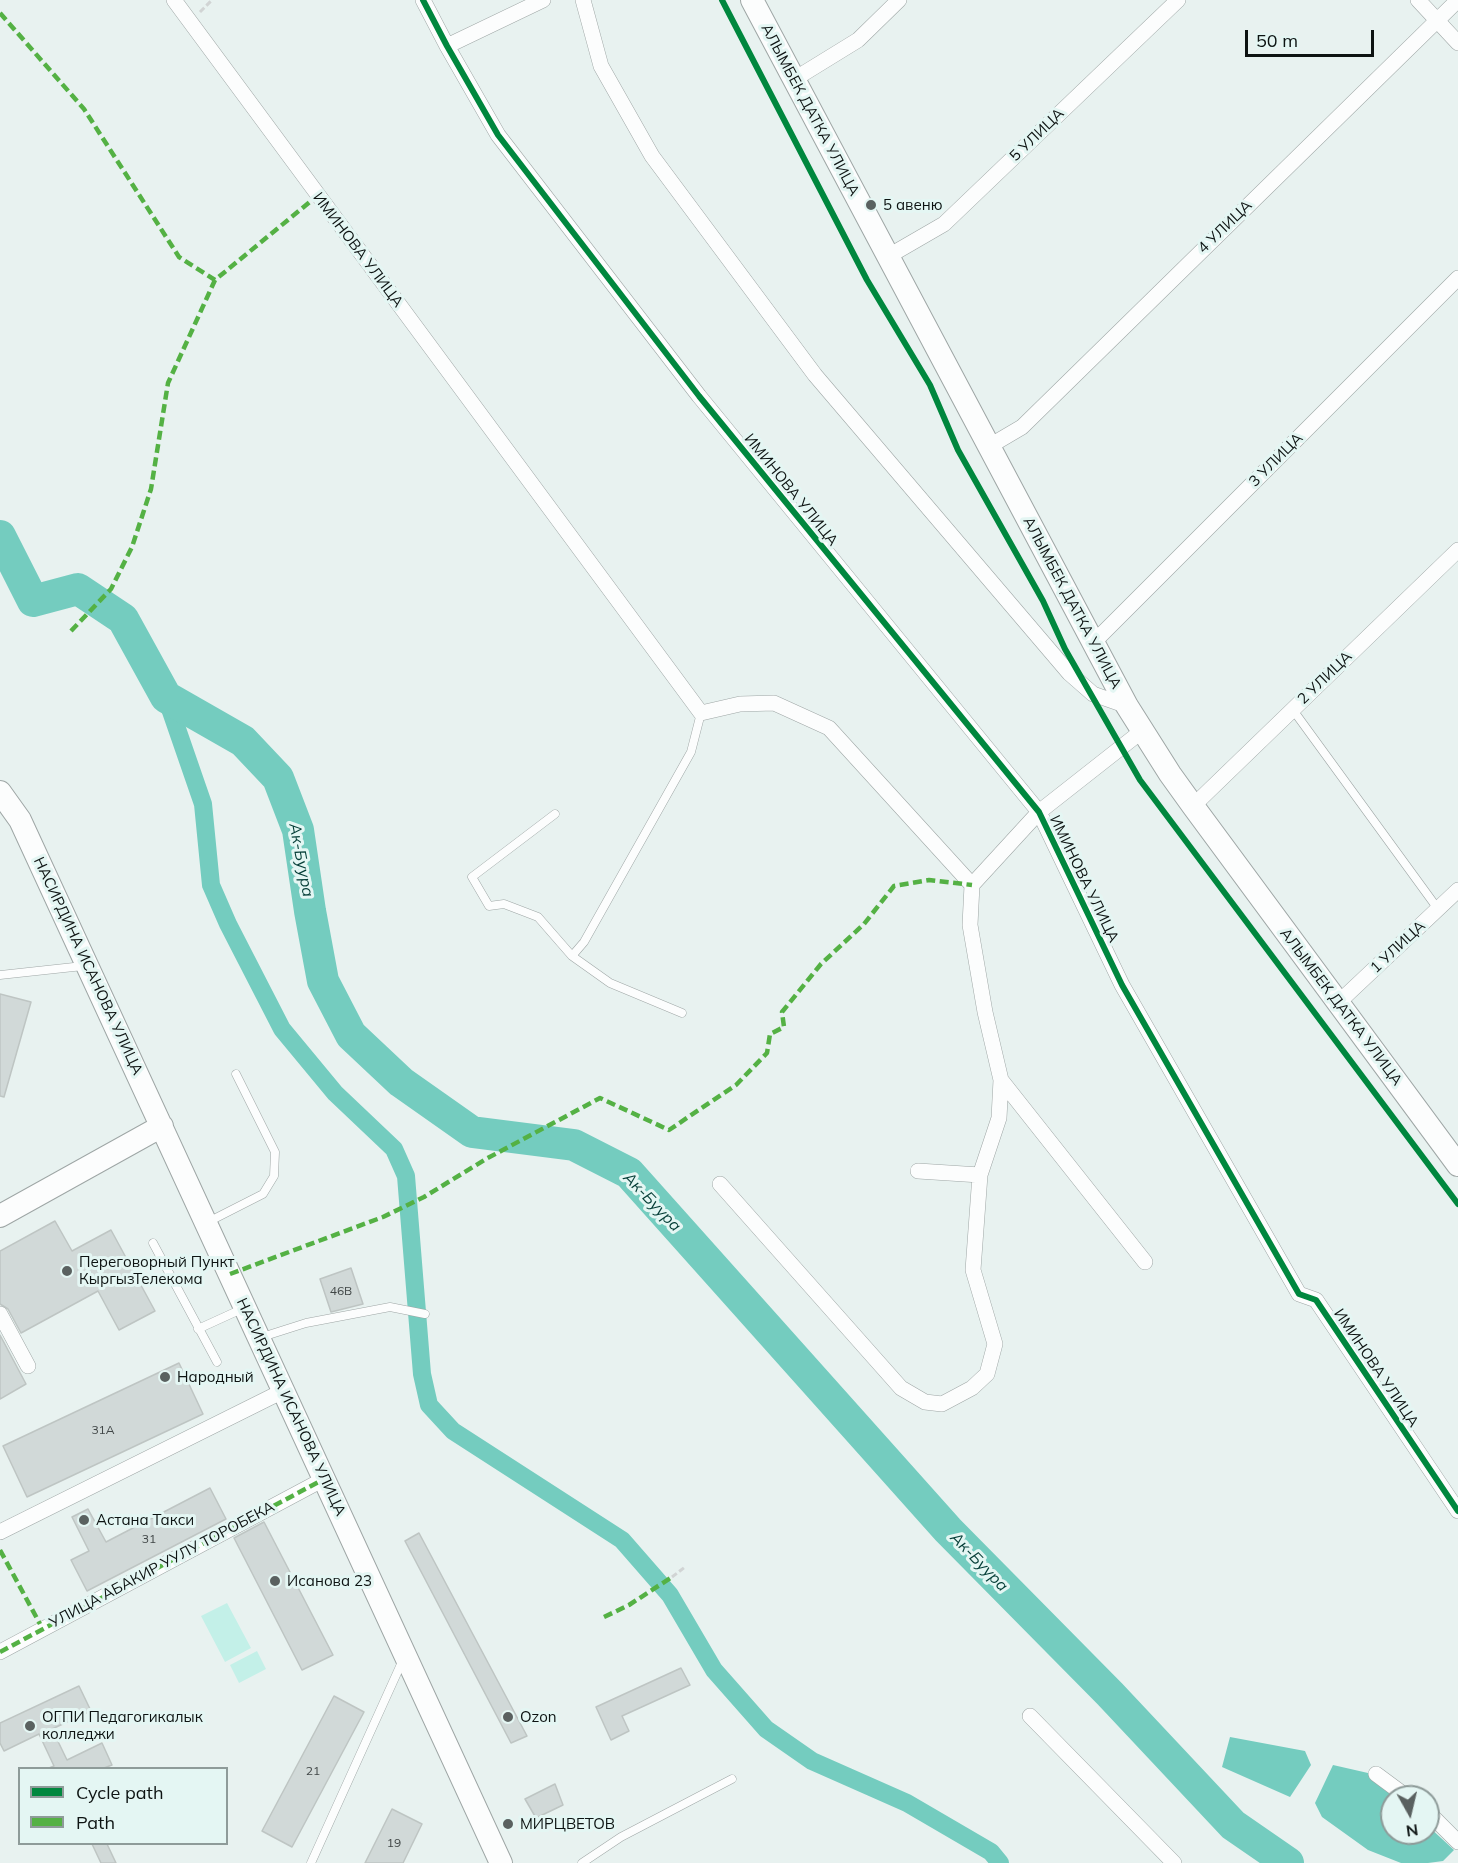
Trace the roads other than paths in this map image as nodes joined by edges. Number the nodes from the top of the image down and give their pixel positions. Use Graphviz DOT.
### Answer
graph roads {
  1 [pos="174,0"];
  2 [pos="423,0"];
  3 [pos="543,0"];
  4 [pos="583,0"];
  5 [pos="752,0"];
  6 [pos="899,0"];
  7 [pos="1178,0"];
  8 [pos="1418,0"];
  9 [pos="1458,0"];
  10 [pos="1437,20"];
  11 [pos="1458,43"];
  12 [pos="447,46"];
  13 [pos="793,80"];
  14 [pos="887,256"];
  15 [pos="1458,278"];
  16 [pos="988,447"];
  17 [pos="1458,550"];
  18 [pos="1093,643"];
  19 [pos="1127,706"];
  20 [pos="1293,710"];
  21 [pos="701,713"];
  22 [pos="1142,731"];
  23 [pos="0,792"];
  24 [pos="1192,806"];
  25 [pos="1039,812"];
  26 [pos="555,814"];
  27 [pos="972,885"];
  28 [pos="1458,890"];
  29 [pos="1438,909"];
  30 [pos="572,956"];
  31 [pos="88,966"];
  32 [pos="0,975"];
  33 [pos="1338,1004"];
  34 [pos="682,1014"];
  35 [pos="236,1074"];
  36 [pos="1001,1080"];
  37 [pos="162,1126"];
  38 [pos="1458,1165"];
  39 [pos="918,1171"];
  40 [pos="980,1175"];
  41 [pos="720,1185"];
  42 [pos="0,1216"];
  43 [pos="206,1223"];
  44 [pos="153,1243"];
  45 [pos="1145,1262"];
  46 [pos="245,1307"];
  47 [pos="0,1314"];
  48 [pos="425,1314"];
  49 [pos="198,1329"];
  50 [pos="259,1338"];
  51 [pos="217,1362"];
  52 [pos="28,1366"];
  53 [pos="284,1391"];
  54 [pos="324,1479"];
  55 [pos="1457,1507"];
  56 [pos="0,1532"];
  57 [pos="0,1652"];
  58 [pos="405,1655"];
  59 [pos="1030,1716"];
  60 [pos="1376,1774"];
  61 [pos="732,1779"];
  62 [pos="1391,1785"];
  63 [pos="1440,1824"];
  64 [pos="1458,1842"];
  65 [pos="311,1863"];
  66 [pos="501,1863"];
  67 [pos="582,1863"];
  68 [pos="1174,1863"];
  1 -- 21 [label="street, ИМИНОВА УЛИЦА"];
  2 -- 12 [label="street, ИМИНОВА УЛИЦА"];
  3 -- 12 [label="street"];
  4 -- 19 [label="street"];
  5 -- 13 [label="main road, АЛЫМБЕК ДАТКА УЛИЦА"];
  6 -- 13 [label="street"];
  7 -- 14 [label="street, 5 УЛИЦА"];
  8 -- 10 [label="street"];
  9 -- 10 [label="street, 4 УЛИЦА"];
  10 -- 11 [label="street"];
  10 -- 16 [label="street, 4 УЛИЦА"];
  12 -- 25 [label="street, ИМИНОВА УЛИЦА"];
  13 -- 14 [label="main road, АЛЫМБЕК ДАТКА УЛИЦА"];
  14 -- 16 [label="main road, АЛЫМБЕК ДАТКА УЛИЦА"];
  15 -- 18 [label="street, 3 УЛИЦА"];
  16 -- 18 [label="main road, АЛЫМБЕК ДАТКА УЛИЦА"];
  17 -- 20 [label="street, 2 УЛИЦА"];
  18 -- 19 [label="main road, АЛЫМБЕК ДАТКА УЛИЦА"];
  19 -- 22 [label="main road, АЛЫМБЕК ДАТКА УЛИЦА"];
  20 -- 24 [label="street, 2 УЛИЦА"];
  20 -- 29 [label="lane"];
  21 -- 27 [label="street"];
  21 -- 30 [label="lane"];
  22 -- 24 [label="main road, АЛЫМБЕК ДАТКА УЛИЦА"];
  22 -- 25 [label="street"];
  23 -- 31 [label="main road, НАСИРДИНА ИСАНОВА УЛИЦА"];
  24 -- 33 [label="main road, АЛЫМБЕК ДАТКА УЛИЦА"];
  25 -- 27 [label="street"];
  25 -- 55 [label="street, ИМИНОВА УЛИЦА"];
  26 -- 30 [label="lane"];
  27 -- 36 [label="street"];
  28 -- 29 [label="street, 1 УЛИЦА"];
  29 -- 33 [label="street, 1 УЛИЦА"];
  30 -- 34 [label="lane"];
  31 -- 32 [label="lane"];
  31 -- 37 [label="main road, НАСИРДИНА ИСАНОВА УЛИЦА"];
  33 -- 38 [label="main road, АЛЫМБЕК ДАТКА УЛИЦА"];
  35 -- 43 [label="lane"];
  36 -- 40 [label="street"];
  36 -- 45 [label="street"];
  37 -- 42 [label="main road"];
  37 -- 43 [label="main road, НАСИРДИНА ИСАНОВА УЛИЦА"];
  39 -- 40 [label="street"];
  40 -- 41 [label="street"];
  43 -- 46 [label="main road, НАСИРДИНА ИСАНОВА УЛИЦА"];
  44 -- 49 [label="lane"];
  46 -- 49 [label="lane"];
  46 -- 50 [label="main road, НАСИРДИНА ИСАНОВА УЛИЦА"];
  47 -- 52 [label="street"];
  48 -- 50 [label="lane"];
  49 -- 51 [label="lane"];
  50 -- 53 [label="main road, НАСИРДИНА ИСАНОВА УЛИЦА"];
  53 -- 54 [label="main road, НАСИРДИНА ИСАНОВА УЛИЦА"];
  53 -- 56 [label="street"];
  54 -- 57 [label="street, УЛИЦА АБАКИР УУЛУ ТОРОБЕКА"];
  54 -- 58 [label="main road, НАСИРДИНА ИСАНОВА УЛИЦА"];
  58 -- 65 [label="lane"];
  58 -- 66 [label="main road, НАСИРДИНА ИСАНОВА УЛИЦА"];
  59 -- 68 [label="street"];
  60 -- 62 [label="street"];
  61 -- 67 [label="lane"];
  63 -- 64 [label="street"];
}
